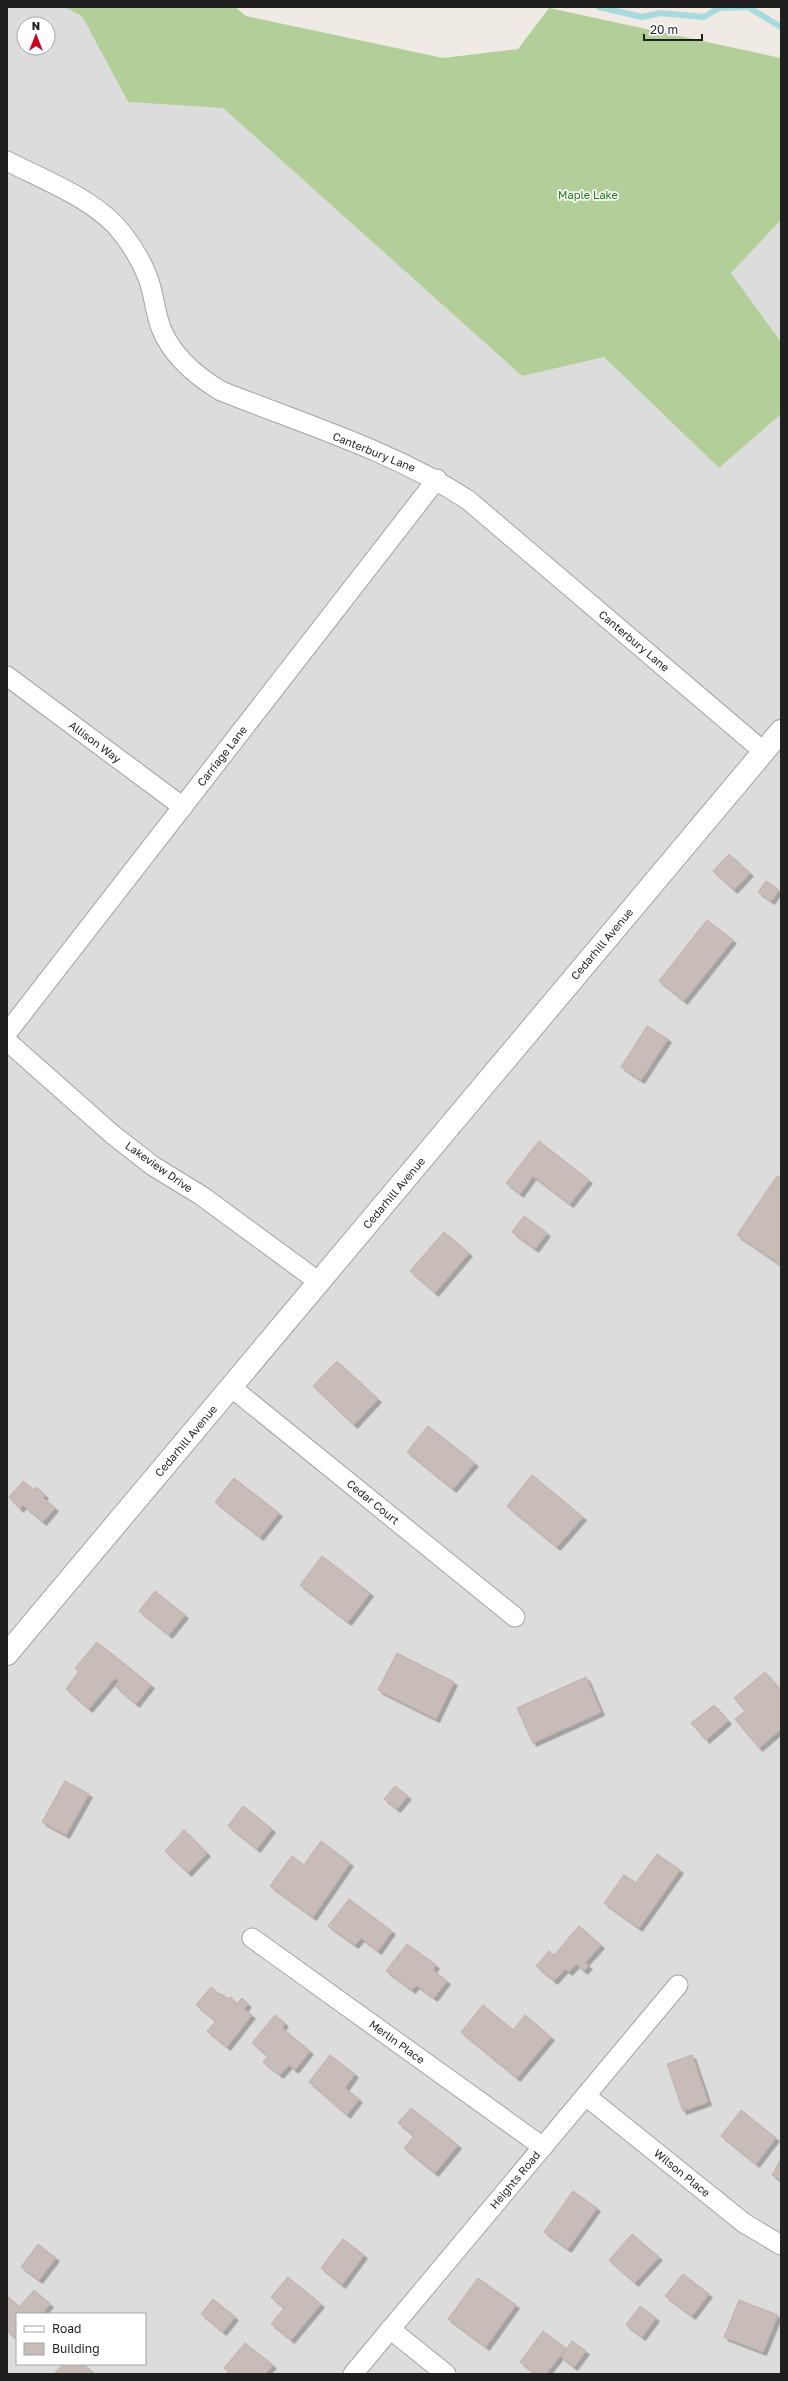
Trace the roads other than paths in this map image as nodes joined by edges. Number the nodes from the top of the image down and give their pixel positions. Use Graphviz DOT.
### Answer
graph roads {
  1 [pos="7,161"];
  2 [pos="437,479"];
  3 [pos="7,676"];
  4 [pos="781,731"];
  5 [pos="764,751"];
  6 [pos="183,807"];
  7 [pos="7,1033"];
  8 [pos="7,1041"];
  9 [pos="319,1282"];
  10 [pos="231,1387"];
  11 [pos="515,1617"];
  12 [pos="7,1654"];
  13 [pos="252,1938"];
  14 [pos="678,1985"];
  15 [pos="586,2096"];
  16 [pos="543,2147"];
  17 [pos="781,2245"];
  18 [pos="390,2329"];
  19 [pos="352,2374"];
  20 [pos="446,2374"];
  1 -- 2 [label="street, Canterbury Lane"];
  2 -- 5 [label="street, Canterbury Lane"];
  2 -- 6 [label="street, Carriage Lane"];
  3 -- 6 [label="street, Allison Way"];
  4 -- 5 [label="street, Cedarhill Avenue"];
  5 -- 9 [label="street, Cedarhill Avenue"];
  6 -- 7 [label="street, Carriage Lane"];
  8 -- 9 [label="street, Lakeview Drive"];
  9 -- 10 [label="street, Cedarhill Avenue"];
  10 -- 11 [label="street, Cedar Court"];
  10 -- 12 [label="street, Cedarhill Avenue"];
  13 -- 16 [label="street, Merlin Place"];
  14 -- 15 [label="street, Heights Road"];
  15 -- 16 [label="street, Heights Road"];
  15 -- 17 [label="street, Wilson Place"];
  16 -- 18 [label="street, Heights Road"];
  18 -- 19 [label="street, Heights Road"];
  18 -- 20 [label="street"];
}
